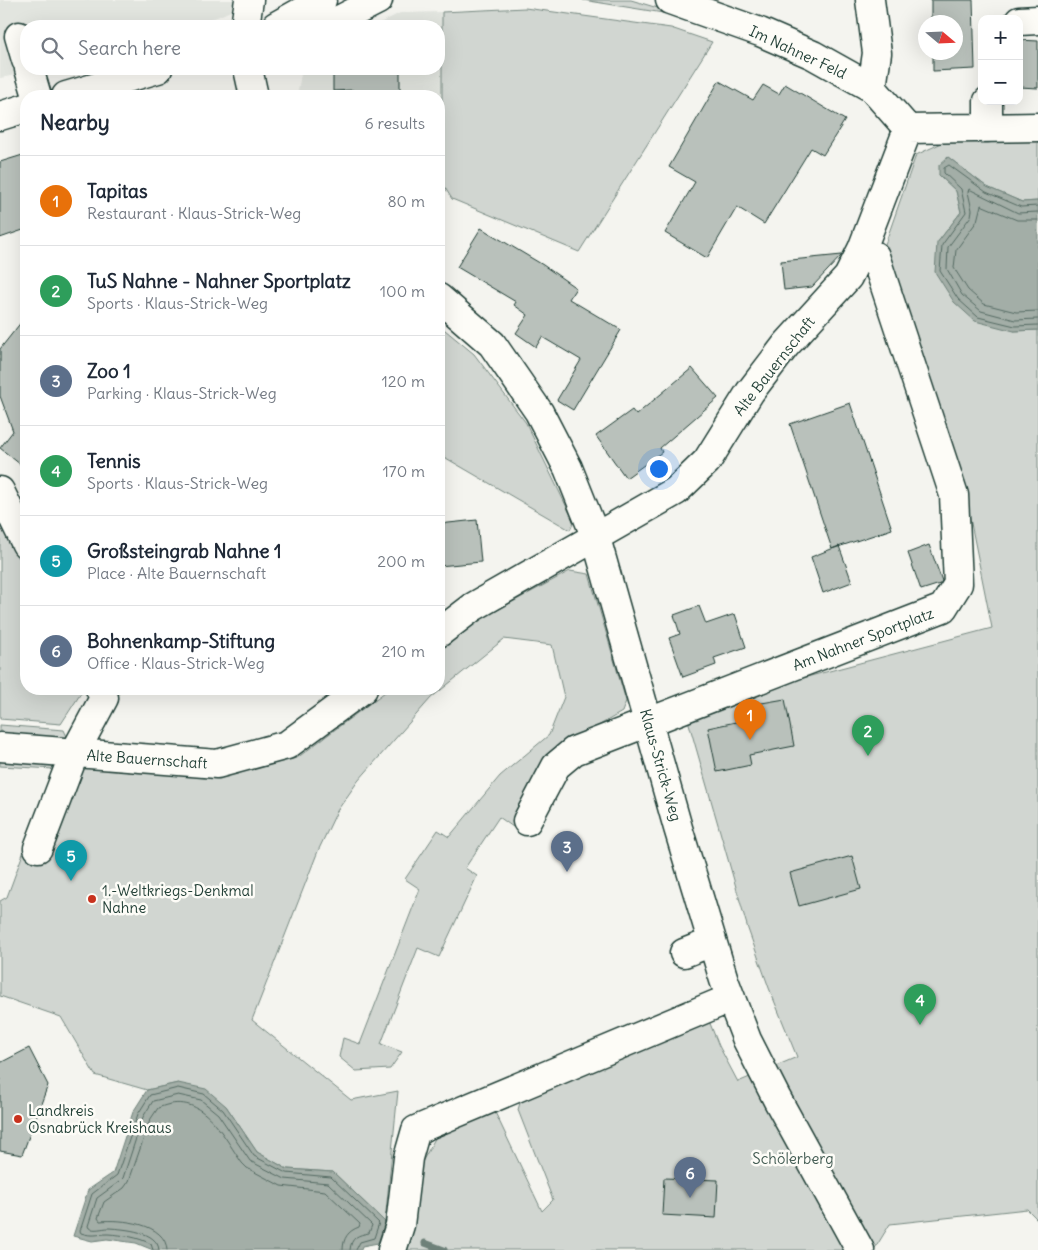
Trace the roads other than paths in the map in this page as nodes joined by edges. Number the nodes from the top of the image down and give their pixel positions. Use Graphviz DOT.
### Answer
graph roads {
  1 [pos="249,0"];
  2 [pos="322,0"];
  3 [pos="378,0"];
  4 [pos="670,0"];
  5 [pos="870,0"];
  6 [pos="246,20"];
  7 [pos="287,20"];
  8 [pos="339,20"];
  9 [pos="1038,20"];
  10 [pos="1023,21"];
  11 [pos="31,75"];
  12 [pos="138,75"];
  13 [pos="249,75"];
  14 [pos="872,88"];
  15 [pos="35,90"];
  16 [pos="86,90"];
  17 [pos="253,90"];
  18 [pos="988,105"];
  19 [pos="20,110"];
  20 [pos="0,116"];
  21 [pos="988,128"];
  22 [pos="1038,128"];
  23 [pos="908,129"];
  24 [pos="862,249"];
  25 [pos="445,303"];
  26 [pos="0,491"];
  27 [pos="20,532"];
  28 [pos="596,538"];
  29 [pos="445,629"];
  30 [pos="103,695"];
  31 [pos="355,695"];
  32 [pos="649,723"];
  33 [pos="0,748"];
  34 [pos="74,754"];
  35 [pos="527,821"];
  36 [pos="38,848"];
  37 [pos="712,942"];
  38 [pos="684,953"];
  39 [pos="731,998"];
  40 [pos="392,1250"];
  41 [pos="860,1250"];
  1 -- 6 [label="street"];
  2 -- 7 [label="street"];
  3 -- 8 [label="street"];
  4 -- 14 [label="street, Im Nahner Feld"];
  5 -- 14 [label="street"];
  9 -- 10 [label="street"];
  11 -- 15 [label="street"];
  12 -- 16 [label="street"];
  13 -- 17 [label="street"];
  14 -- 23 [label="street, Im Nahner Feld"];
  18 -- 21 [label="street"];
  19 -- 20 [label="street"];
  21 -- 22 [label="street"];
  21 -- 23 [label="street"];
  23 -- 24 [label="street, Alte Bauernschaft"];
  24 -- 28 [label="street, Alte Bauernschaft"];
  24 -- 32 [label="street, Am Nahner Sportplatz"];
  25 -- 28 [label="street, Klaus-Strick-Weg"];
  26 -- 27 [label="street"];
  28 -- 29 [label="street, Alte Bauernschaft"];
  28 -- 32 [label="street, Klaus-Strick-Weg"];
  30 -- 34 [label="street"];
  31 -- 34 [label="street, Alte Bauernschaft"];
  32 -- 35 [label="street, Am Nahner Sportplatz"];
  32 -- 37 [label="street, Klaus-Strick-Weg"];
  33 -- 34 [label="street, Alte Bauernschaft"];
  34 -- 36 [label="street"];
  37 -- 38 [label="street"];
  37 -- 39 [label="street, Klaus-Strick-Weg"];
  39 -- 40 [label="street"];
  39 -- 41 [label="street, Klaus-Strick-Weg"];
}
